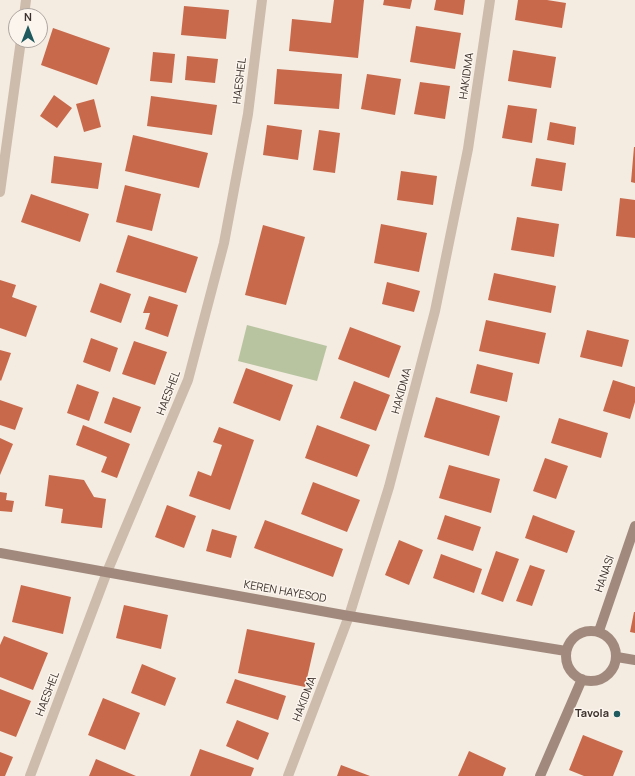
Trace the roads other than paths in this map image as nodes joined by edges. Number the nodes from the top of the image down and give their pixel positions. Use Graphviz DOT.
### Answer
graph roads {
  1 [pos="262,0"];
  2 [pos="490,0"];
  3 [pos="20,48"];
  4 [pos="0,192"];
  5 [pos="635,526"];
  6 [pos="0,553"];
  7 [pos="107,572"];
  8 [pos="349,616"];
  9 [pos="598,631"];
  10 [pos="566,651"];
  11 [pos="617,657"];
  12 [pos="635,660"];
  13 [pos="582,679"];
  14 [pos="30,776"];
  15 [pos="288,776"];
  16 [pos="540,776"];
  1 -- 7 [label="street, HAESHEL"];
  2 -- 8 [label="street, HAKIDMA"];
  3 -- 4 [label="street"];
  5 -- 9 [label="street, HANASI"];
  6 -- 7 [label="street, KEREN HAYESOD"];
  7 -- 8 [label="street, KEREN HAYESOD"];
  7 -- 14 [label="street, HAESHEL"];
  8 -- 10 [label="street, KEREN HAYESOD"];
  8 -- 15 [label="street, HAKIDMA"];
  9 -- 10 [label="street"];
  9 -- 11 [label="street"];
  10 -- 13 [label="street"];
  11 -- 12 [label="street"];
  11 -- 13 [label="street"];
  13 -- 16 [label="street"];
}
